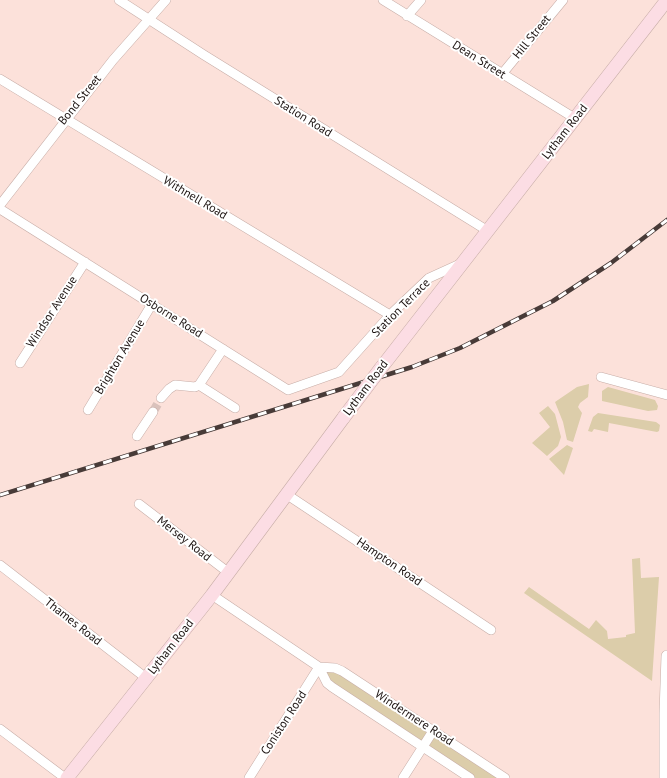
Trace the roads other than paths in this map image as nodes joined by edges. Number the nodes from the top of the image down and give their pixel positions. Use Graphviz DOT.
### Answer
graph roads {
  1 [pos="119,0"];
  2 [pos="166,0"];
  3 [pos="383,0"];
  4 [pos="420,0"];
  5 [pos="563,0"];
  6 [pos="667,0"];
  7 [pos="407,16"];
  8 [pos="150,20"];
  9 [pos="502,74"];
  10 [pos="0,79"];
  11 [pos="576,119"];
  12 [pos="65,120"];
  13 [pos="0,204"];
  14 [pos="0,209"];
  15 [pos="488,232"];
  16 [pos="85,262"];
  17 [pos="463,263"];
  18 [pos="152,304"];
  19 [pos="390,315"];
  20 [pos="223,349"];
  21 [pos="20,363"];
  22 [pos="347,365"];
  23 [pos="600,377"];
  24 [pos="199,385"];
  25 [pos="667,395"];
  26 [pos="161,398"];
  27 [pos="235,408"];
  28 [pos="88,410"];
  29 [pos="153,412"];
  30 [pos="137,436"];
  31 [pos="286,494"];
  32 [pos="139,504"];
  33 [pos="0,565"];
  34 [pos="229,573"];
  35 [pos="212,595"];
  36 [pos="491,630"];
  37 [pos="667,656"];
  38 [pos="319,667"];
  39 [pos="146,678"];
  40 [pos="0,729"];
  41 [pos="433,731"];
  42 [pos="423,747"];
  43 [pos="66,778"];
  44 [pos="249,778"];
  45 [pos="403,778"];
  46 [pos="470,778"];
  47 [pos="505,778"];
  48 [pos="665,778"];
  1 -- 8 [label="street, Station Road"];
  2 -- 8 [label="street, Bond Street"];
  3 -- 7 [label="street, Dean Street"];
  4 -- 7 [label="street"];
  5 -- 9 [label="street, Hill Street"];
  6 -- 11 [label="main road, Lytham Road"];
  7 -- 9 [label="street, Dean Street"];
  8 -- 12 [label="street, Bond Street"];
  8 -- 15 [label="street, Station Road"];
  9 -- 11 [label="street, Dean Street"];
  10 -- 12 [label="street, Withnell Road"];
  11 -- 15 [label="main road, Lytham Road"];
  12 -- 13 [label="street, Bond Street"];
  12 -- 19 [label="street, Withnell Road"];
  14 -- 16 [label="street, Osborne Road"];
  15 -- 17 [label="main road, Lytham Road"];
  16 -- 18 [label="street, Osborne Road"];
  16 -- 21 [label="street, Windsor Avenue"];
  17 -- 19 [label="street, Station Terrace"];
  17 -- 31 [label="main road, Lytham Road, bridge"];
  18 -- 20 [label="street, Osborne Road"];
  18 -- 28 [label="street, Brighton Avenue"];
  19 -- 22 [label="street, Station Terrace"];
  20 -- 22 [label="street, Osborne Road"];
  20 -- 24 [label="street"];
  23 -- 25 [label="street"];
  24 -- 26 [label="street"];
  24 -- 27 [label="street"];
  29 -- 30 [label="street"];
  31 -- 34 [label="main road, Lytham Road"];
  31 -- 36 [label="street, Hampton Road"];
  32 -- 34 [label="street, Mersey Road"];
  33 -- 39 [label="street, Thames Road"];
  34 -- 35 [label="main road, Lytham Road"];
  35 -- 38 [label="street, Windermere Road"];
  35 -- 39 [label="main road, Lytham Road"];
  37 -- 48 [label="street"];
  38 -- 41 [label="street, Windermere Road"];
  38 -- 42 [label="street, Windermere Road"];
  38 -- 44 [label="street, Coniston Road"];
  39 -- 43 [label="main road, Lytham Road"];
  40 -- 43 [label="street"];
  41 -- 42 [label="street"];
  41 -- 47 [label="street, Windermere Road"];
  42 -- 45 [label="street"];
  42 -- 46 [label="street, Windermere Road"];
}
